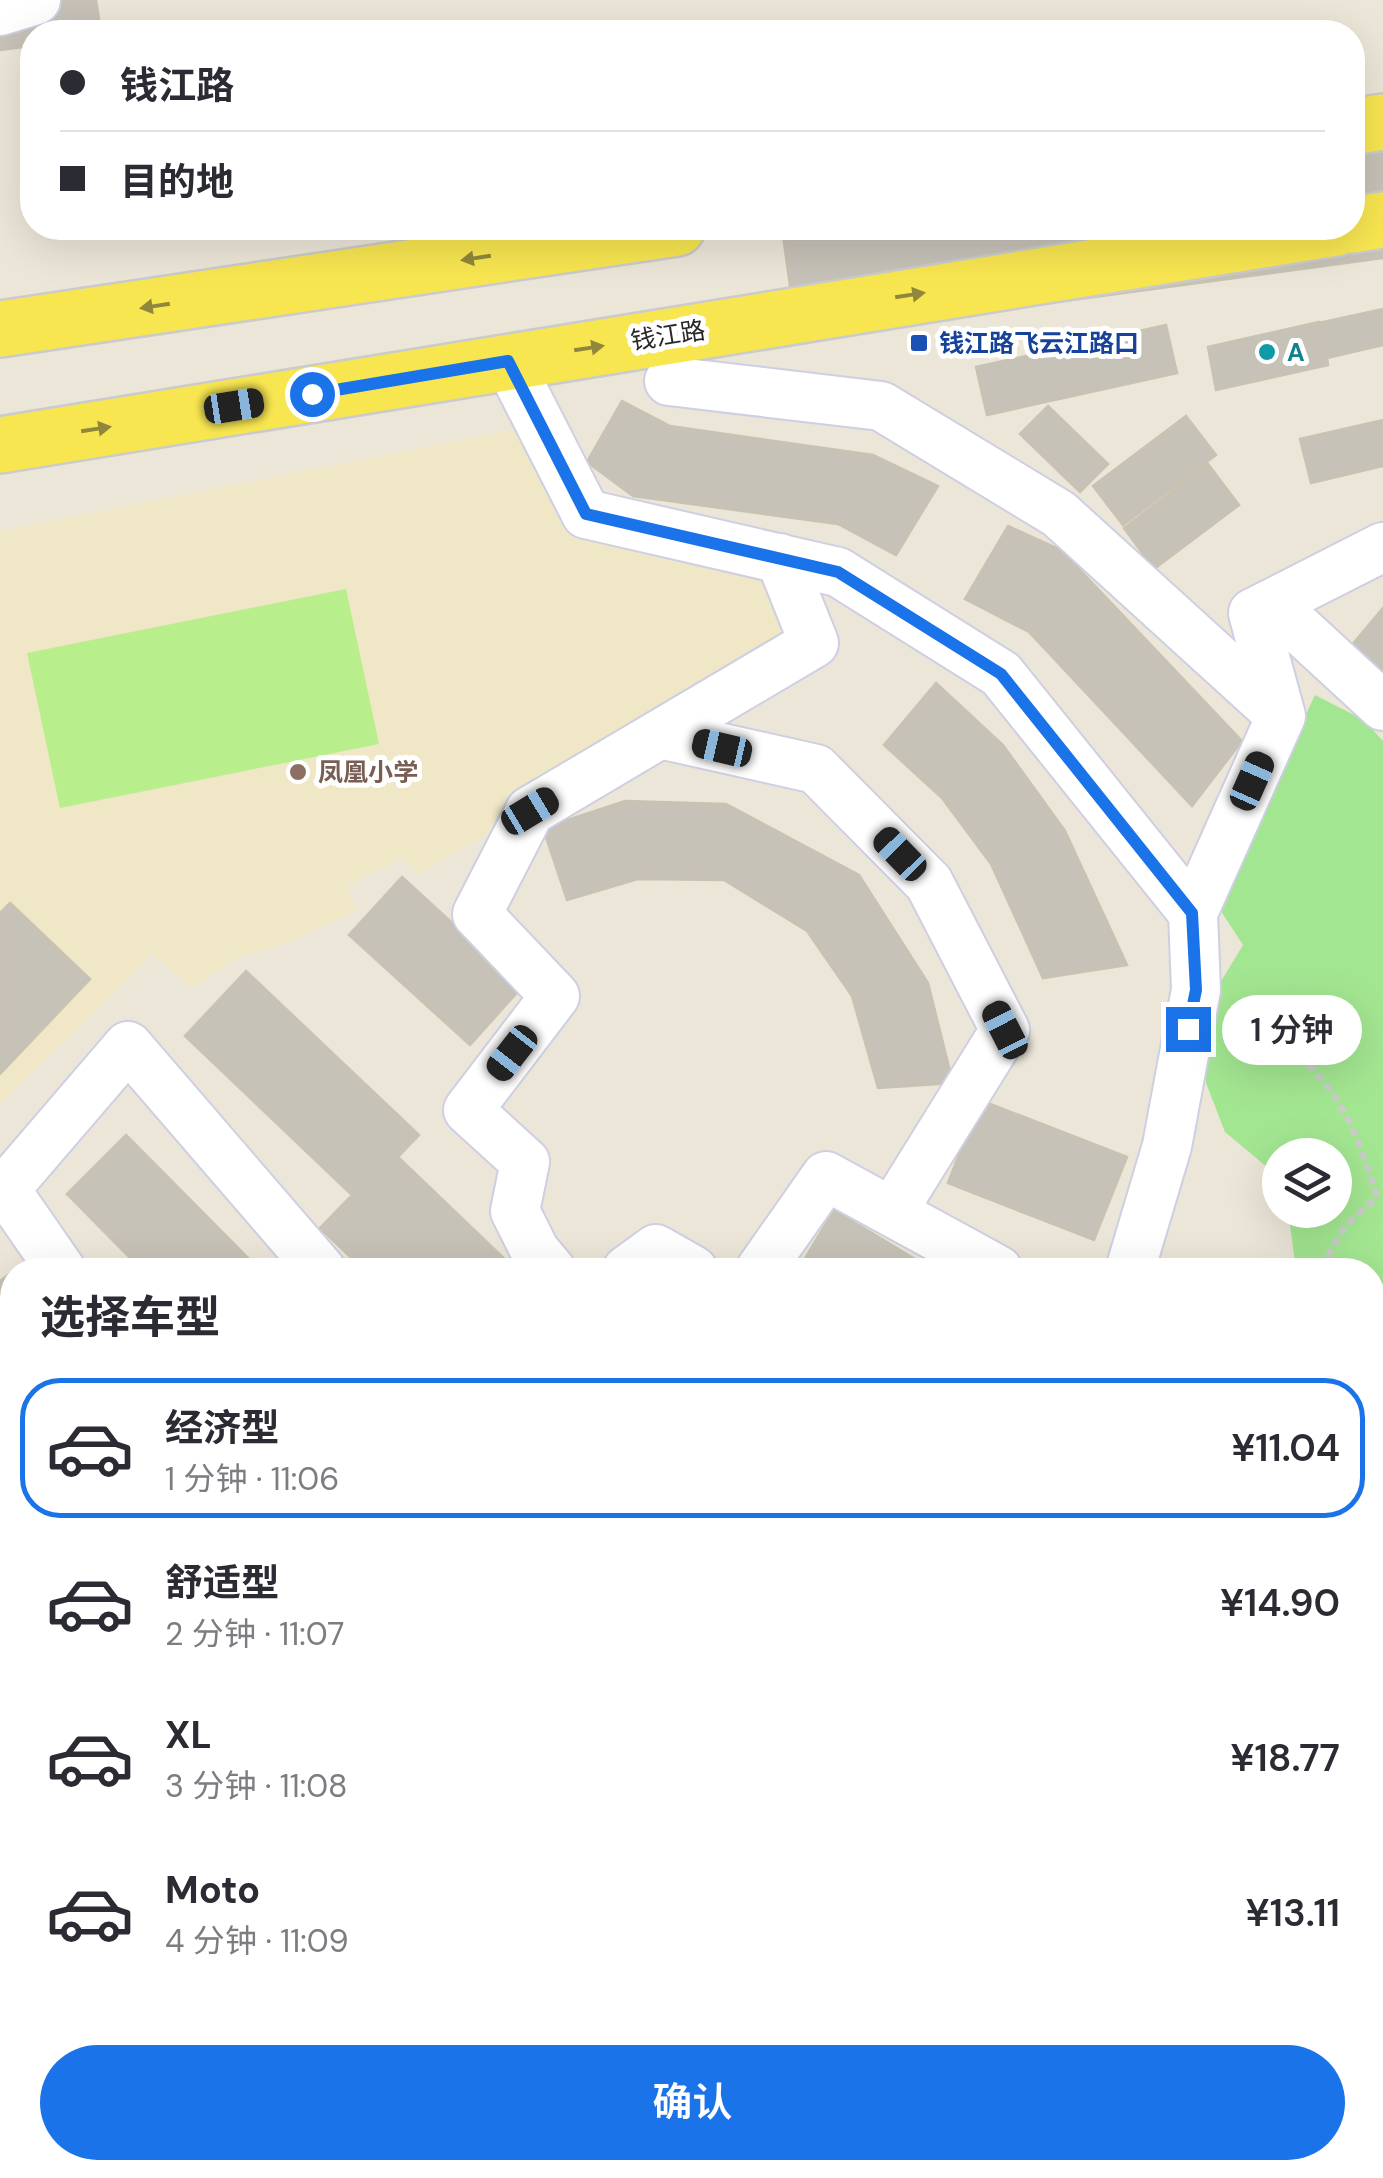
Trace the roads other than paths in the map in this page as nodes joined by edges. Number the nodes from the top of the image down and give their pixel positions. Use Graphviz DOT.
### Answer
graph roads {
  1 [pos="36,0"];
  2 [pos="0,11"];
  3 [pos="596,240"];
  4 [pos="1261,240"];
  5 [pos="0,329"];
  6 [pos="508,361"];
  7 [pos="668,381"];
  8 [pos="0,445"];
  9 [pos="1383,548"];
  10 [pos="780,558"];
  11 [pos="1272,604"];
  12 [pos="1383,706"];
  13 [pos="1281,716"];
  14 [pos="660,734"];
  15 [pos="1192,913"];
  16 [pos="2,1192"];
  17 [pos="892,1212"];
  18 [pos="52,1258"];
  19 [pos="310,1258"];
  20 [pos="541,1258"];
  21 [pos="643,1258"];
  22 [pos="673,1258"];
  23 [pos="768,1258"];
  24 [pos="976,1258"];
  25 [pos="1133,1258"];
  1 -- 2 [label="street"];
  3 -- 5 [label="main road, one-way"];
  6 -- 4 [label="main road, 钱江路, one-way"];
  8 -- 6 [label="main road, 钱江路, one-way"];
  6 -- 10 [label="street"];
  7 -- 13 [label="street"];
  9 -- 11 [label="street"];
  10 -- 14 [label="street"];
  10 -- 15 [label="street"];
  11 -- 12 [label="street"];
  11 -- 13 [label="street"];
  13 -- 15 [label="street"];
  14 -- 17 [label="street"];
  14 -- 20 [label="street"];
  15 -- 25 [label="street"];
  16 -- 18 [label="street"];
  16 -- 19 [label="street"];
  17 -- 23 [label="street"];
  17 -- 24 [label="street"];
  21 -- 22 [label="street"];
}
